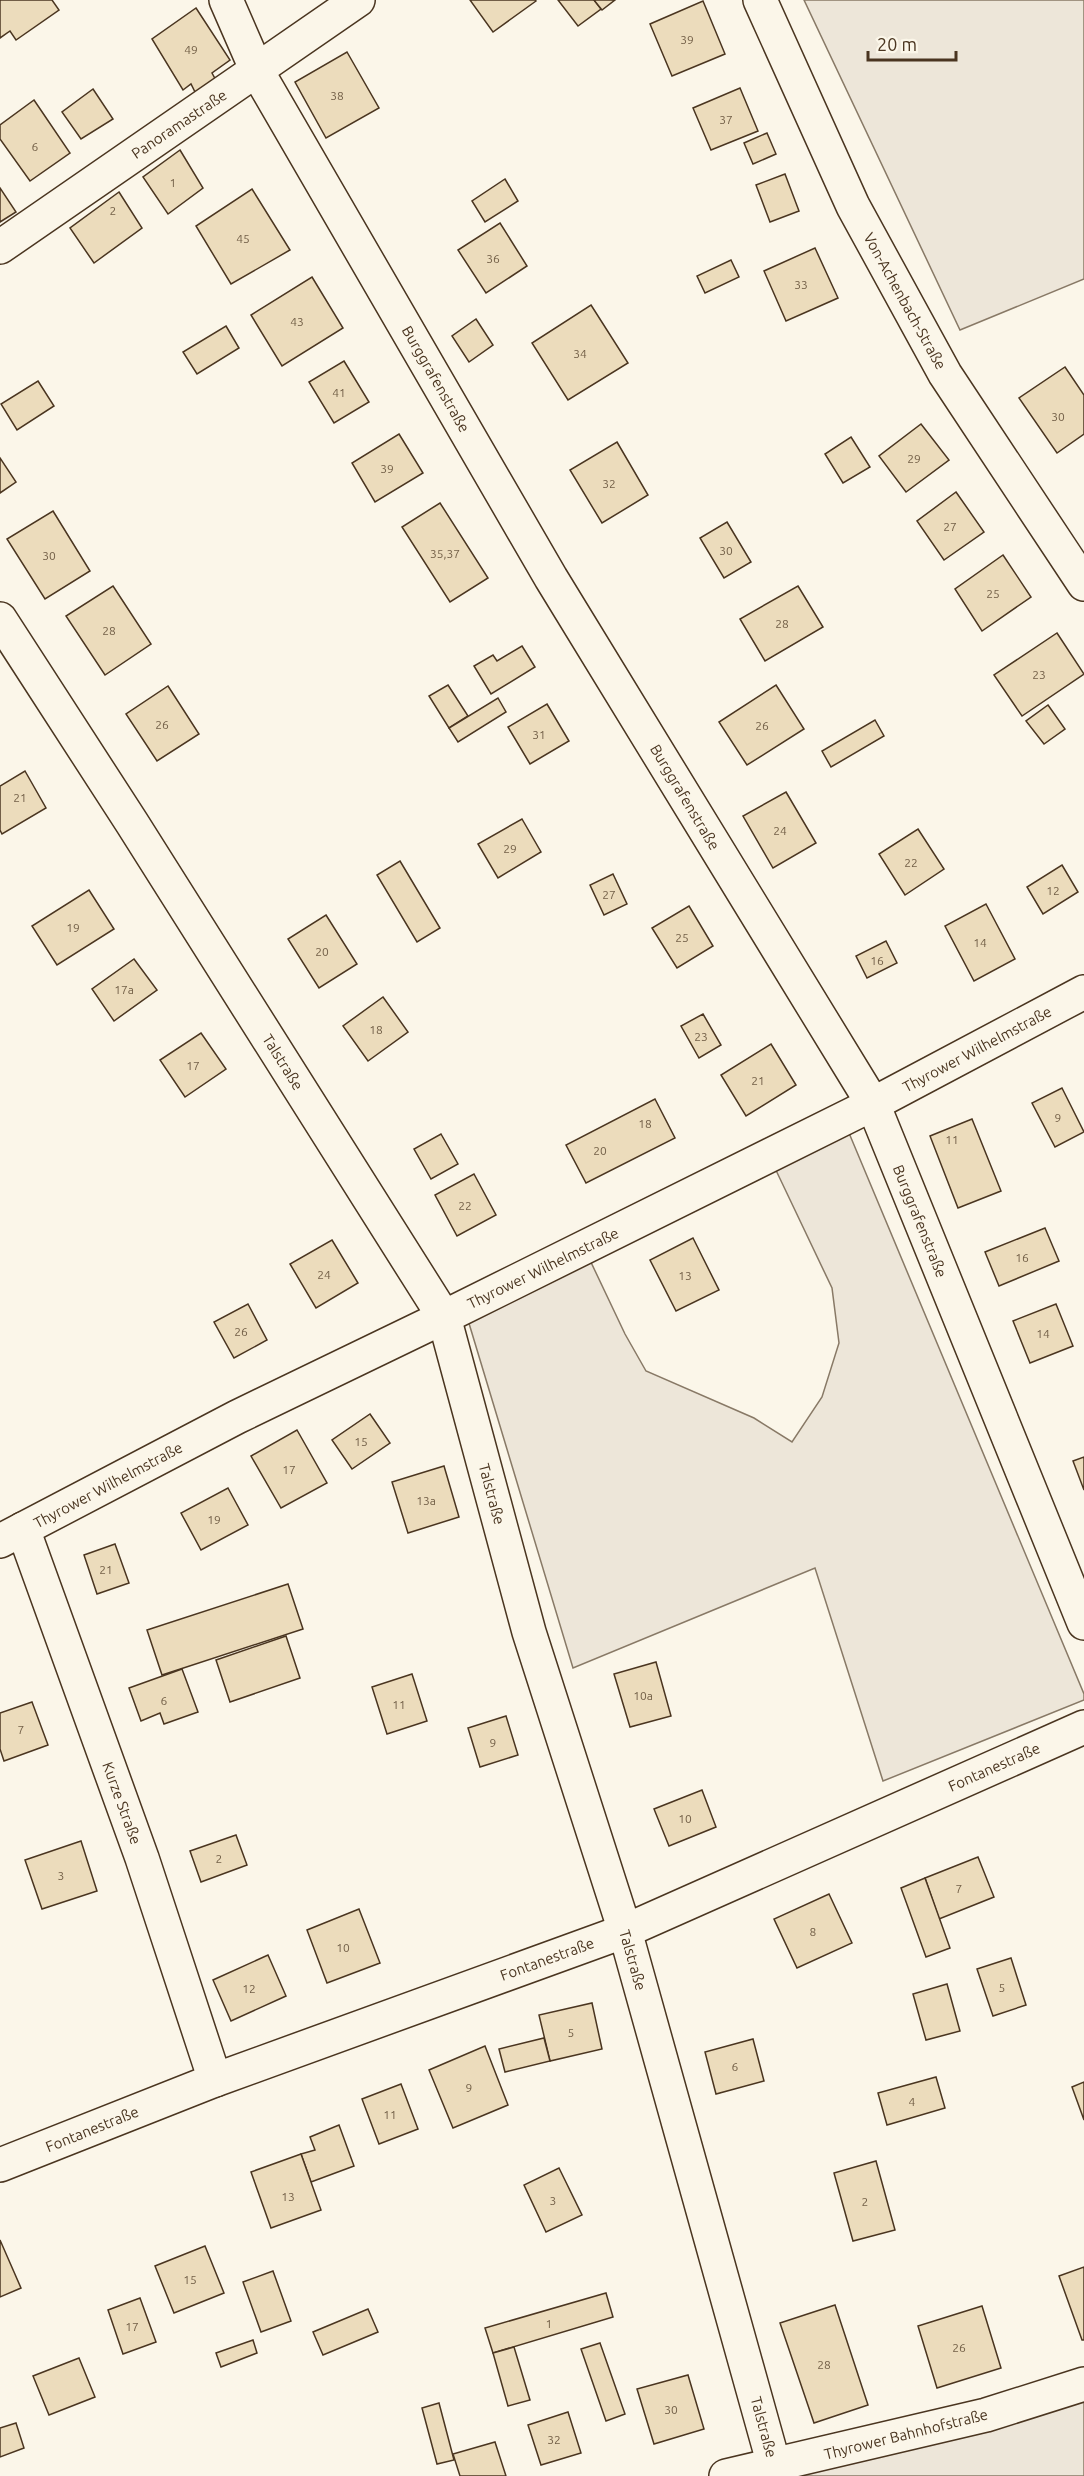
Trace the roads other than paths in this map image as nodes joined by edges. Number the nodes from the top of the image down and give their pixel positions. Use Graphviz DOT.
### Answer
graph roads {
  1 [pos="226,0"];
  2 [pos="358,0"];
  3 [pos="760,0"];
  4 [pos="257,71"];
  5 [pos="0,246"];
  6 [pos="1084,584"];
  7 [pos="0,619"];
  8 [pos="1084,992"];
  9 [pos="873,1104"];
  10 [pos="444,1317"];
  11 [pos="12,1535"];
  12 [pos="1084,1623"];
  13 [pos="1084,1727"];
  14 [pos="625,1931"];
  15 [pos="215,2080"];
  16 [pos="0,2165"];
  17 [pos="1084,2384"];
  18 [pos="774,2465"];
  19 [pos="726,2476"];
  1 -- 4 [label="street, Burggrafenstraße"];
  2 -- 4 [label="street, Panoramastraße"];
  3 -- 6 [label="street, Von-Achenbach-Straße"];
  4 -- 5 [label="street, Panoramastraße"];
  4 -- 9 [label="street, Burggrafenstraße"];
  7 -- 10 [label="street, Talstraße"];
  8 -- 9 [label="street, Thyrower Wilhelmstraße"];
  9 -- 10 [label="street, Thyrower Wilhelmstraße"];
  9 -- 12 [label="street, Burggrafenstraße"];
  10 -- 11 [label="street, Thyrower Wilhelmstraße"];
  10 -- 14 [label="street, Talstraße"];
  11 -- 15 [label="street, Kurze Straße"];
  13 -- 14 [label="street, Fontanestraße"];
  14 -- 15 [label="street, Fontanestraße"];
  14 -- 18 [label="street, Talstraße"];
  15 -- 16 [label="street, Fontanestraße"];
  17 -- 18 [label="street, Thyrower Bahnhofstraße"];
  18 -- 19 [label="street, Thyrower Bahnhofstraße"];
}
